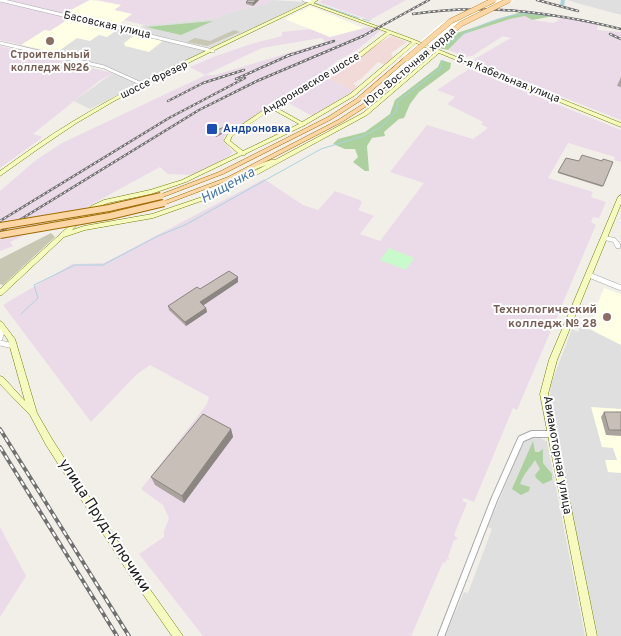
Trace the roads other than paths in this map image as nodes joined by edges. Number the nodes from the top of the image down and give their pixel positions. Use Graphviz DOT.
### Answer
graph roads {
  1 [pos="0,0"];
  2 [pos="304,0"];
  3 [pos="494,0"];
  4 [pos="509,0"];
  5 [pos="313,2"];
  6 [pos="390,32"];
  7 [pos="416,42"];
  8 [pos="0,43"];
  9 [pos="213,51"];
  10 [pos="439,51"];
  11 [pos="404,56"];
  12 [pos="428,61"];
  13 [pos="394,81"];
  14 [pos="377,84"];
  15 [pos="144,85"];
  16 [pos="343,102"];
  17 [pos="271,107"];
  18 [pos="368,112"];
  19 [pos="303,124"];
  20 [pos="621,125"];
  21 [pos="274,138"];
  22 [pos="296,152"];
  23 [pos="243,154"];
  24 [pos="239,164"];
  25 [pos="242,172"];
  26 [pos="0,174"];
  27 [pos="621,197"];
  28 [pos="86,213"];
  29 [pos="0,226"];
  30 [pos="96,226"];
  31 [pos="0,235"];
  32 [pos="605,238"];
  33 [pos="54,242"];
  34 [pos="618,246"];
  35 [pos="588,275"];
  36 [pos="621,288"];
  37 [pos="0,293"];
  38 [pos="2,326"];
  39 [pos="0,338"];
  40 [pos="0,343"];
  41 [pos="14,347"];
  42 [pos="0,379"];
  43 [pos="33,414"];
  44 [pos="551,434"];
  45 [pos="178,636"];
  46 [pos="441,636"];
  47 [pos="592,636"];
  1 -- 9 [label="street, Басовская улица"];
  2 -- 5 [label="street"];
  3 -- 11 [label="main road, Юго-Восточная хорда, bridge"];
  4 -- 13 [label="main road, Юго-Восточная хорда, bridge"];
  5 -- 6 [label="street, 5-я Кабельная улица"];
  5 -- 9 [label="street, шоссе Фрезер"];
  6 -- 7 [label="street, 5-я Кабельная улица"];
  6 -- 17 [label="street, Андроновское шоссе"];
  7 -- 10 [label="street, 5-я Кабельная улица"];
  7 -- 11 [label="street"];
  8 -- 15 [label="street"];
  9 -- 15 [label="street, шоссе Фрезер"];
  10 -- 12 [label="street"];
  10 -- 20 [label="street, 5-я Кабельная улица"];
  11 -- 12 [label="street"];
  11 -- 14 [label="main road, Юго-Восточная хорда"];
  11 -- 16 [label="street"];
  12 -- 18 [label="street"];
  13 -- 18 [label="street"];
  13 -- 25 [label="main road, Юго-Восточная хорда"];
  14 -- 16 [label="street"];
  14 -- 24 [label="main road, Юго-Восточная хорда"];
  15 -- 26 [label="street, шоссе Фрезер"];
  16 -- 19 [label="street"];
  17 -- 19 [label="street"];
  17 -- 23 [label="street, Андроновское шоссе"];
  18 -- 22 [label="street"];
  19 -- 21 [label="street"];
  21 -- 23 [label="street"];
  21 -- 24 [label="street"];
  22 -- 25 [label="street"];
  22 -- 30 [label="street"];
  23 -- 28 [label="street"];
  24 -- 29 [label="main road, Юго-Восточная хорда, bridge"];
  25 -- 31 [label="main road, Юго-Восточная хорда, bridge"];
  27 -- 32 [label="street, Авиамоторная улица"];
  28 -- 30 [label="street"];
  28 -- 33 [label="street"];
  30 -- 33 [label="street"];
  32 -- 34 [label="street"];
  32 -- 35 [label="street, Авиамоторная улица"];
  33 -- 37 [label="street"];
  35 -- 36 [label="street"];
  35 -- 44 [label="street, Авиамоторная улица"];
  38 -- 39 [label="street, улица Пруд-Ключики"];
  38 -- 41 [label="street, улица Пруд-Ключики"];
  40 -- 41 [label="street"];
  41 -- 43 [label="street, улица Пруд-Ключики"];
  42 -- 43 [label="street, улица Пруд-Ключики"];
  43 -- 45 [label="street, улица Пруд-Ключики"];
  44 -- 46 [label="street"];
  44 -- 47 [label="street, Авиамоторная улица"];
}
